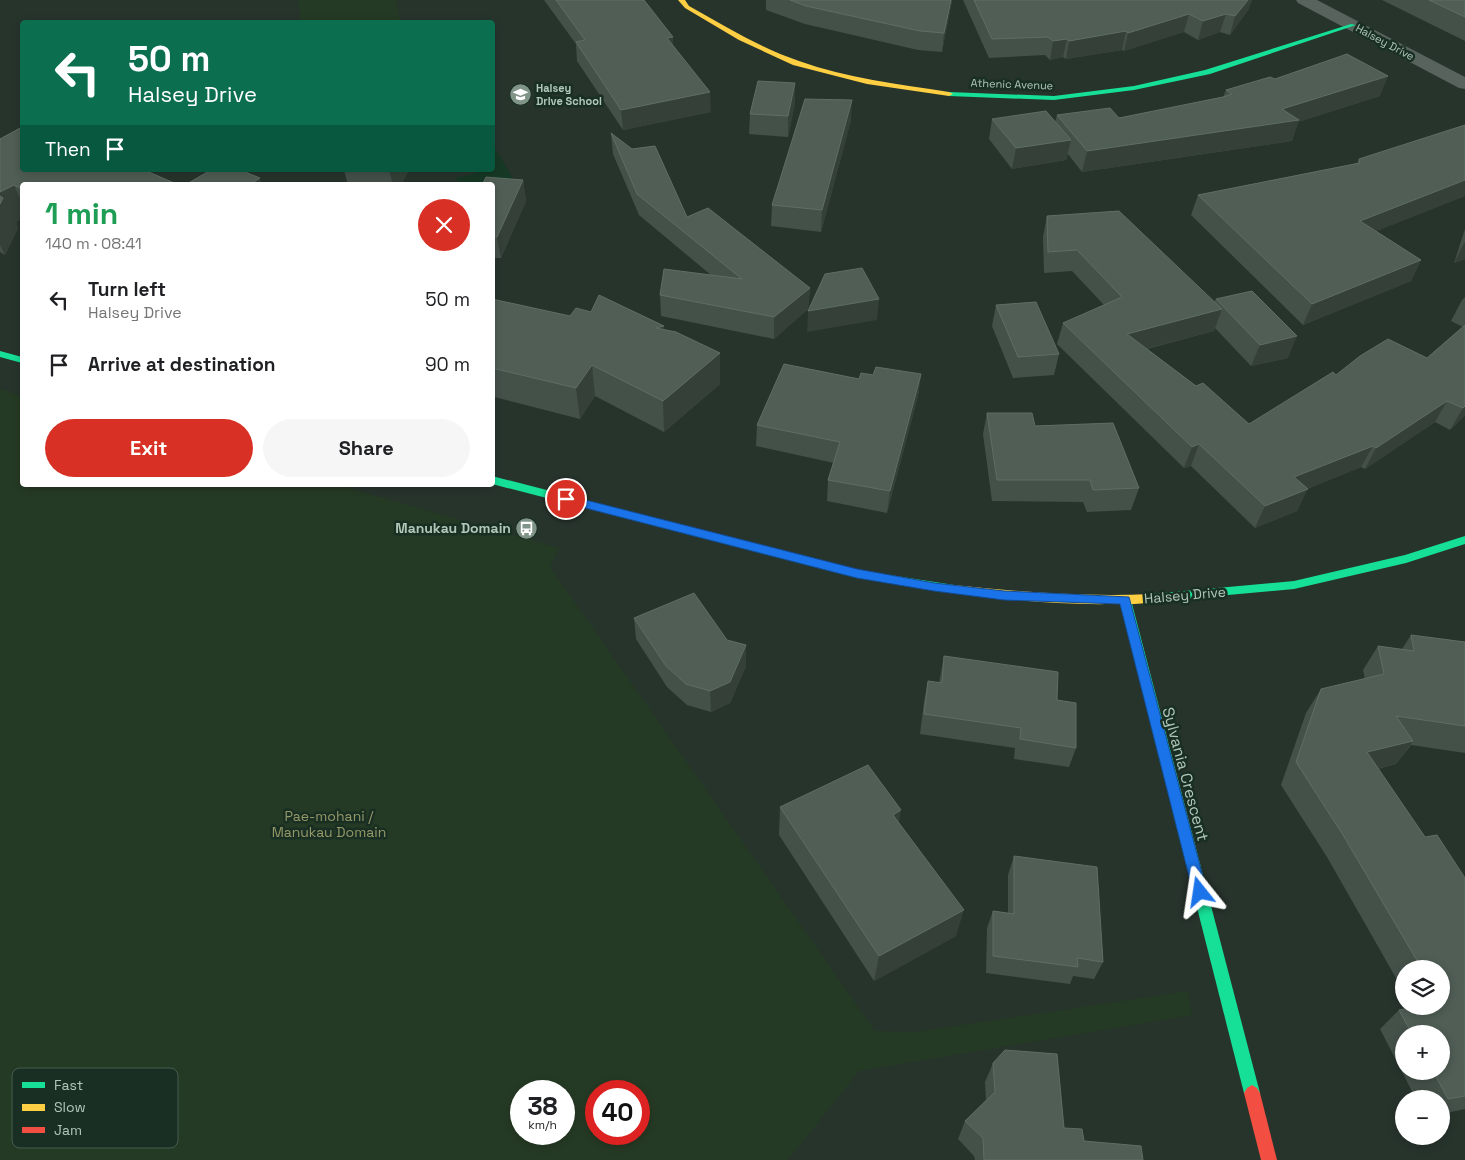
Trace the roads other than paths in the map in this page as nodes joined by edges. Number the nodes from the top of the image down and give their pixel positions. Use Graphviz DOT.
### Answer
graph roads {
  1 [pos="681,0"];
  2 [pos="1304,0"];
  3 [pos="1353,25"];
  4 [pos="1465,84"];
  5 [pos="0,354"];
  6 [pos="20,359"];
  7 [pos="495,481"];
  8 [pos="1465,540"];
  9 [pos="1124,600"];
  10 [pos="1269,1160"];
  1 -- 3 [label="street, Athenic Avenue"];
  2 -- 3 [label="street, Halsey Drive"];
  3 -- 4 [label="street, Halsey Drive"];
  5 -- 6 [label="street"];
  7 -- 9 [label="street, Halsey Drive"];
  8 -- 9 [label="street, Halsey Drive"];
  9 -- 10 [label="street, Sylvania Crescent"];
}
